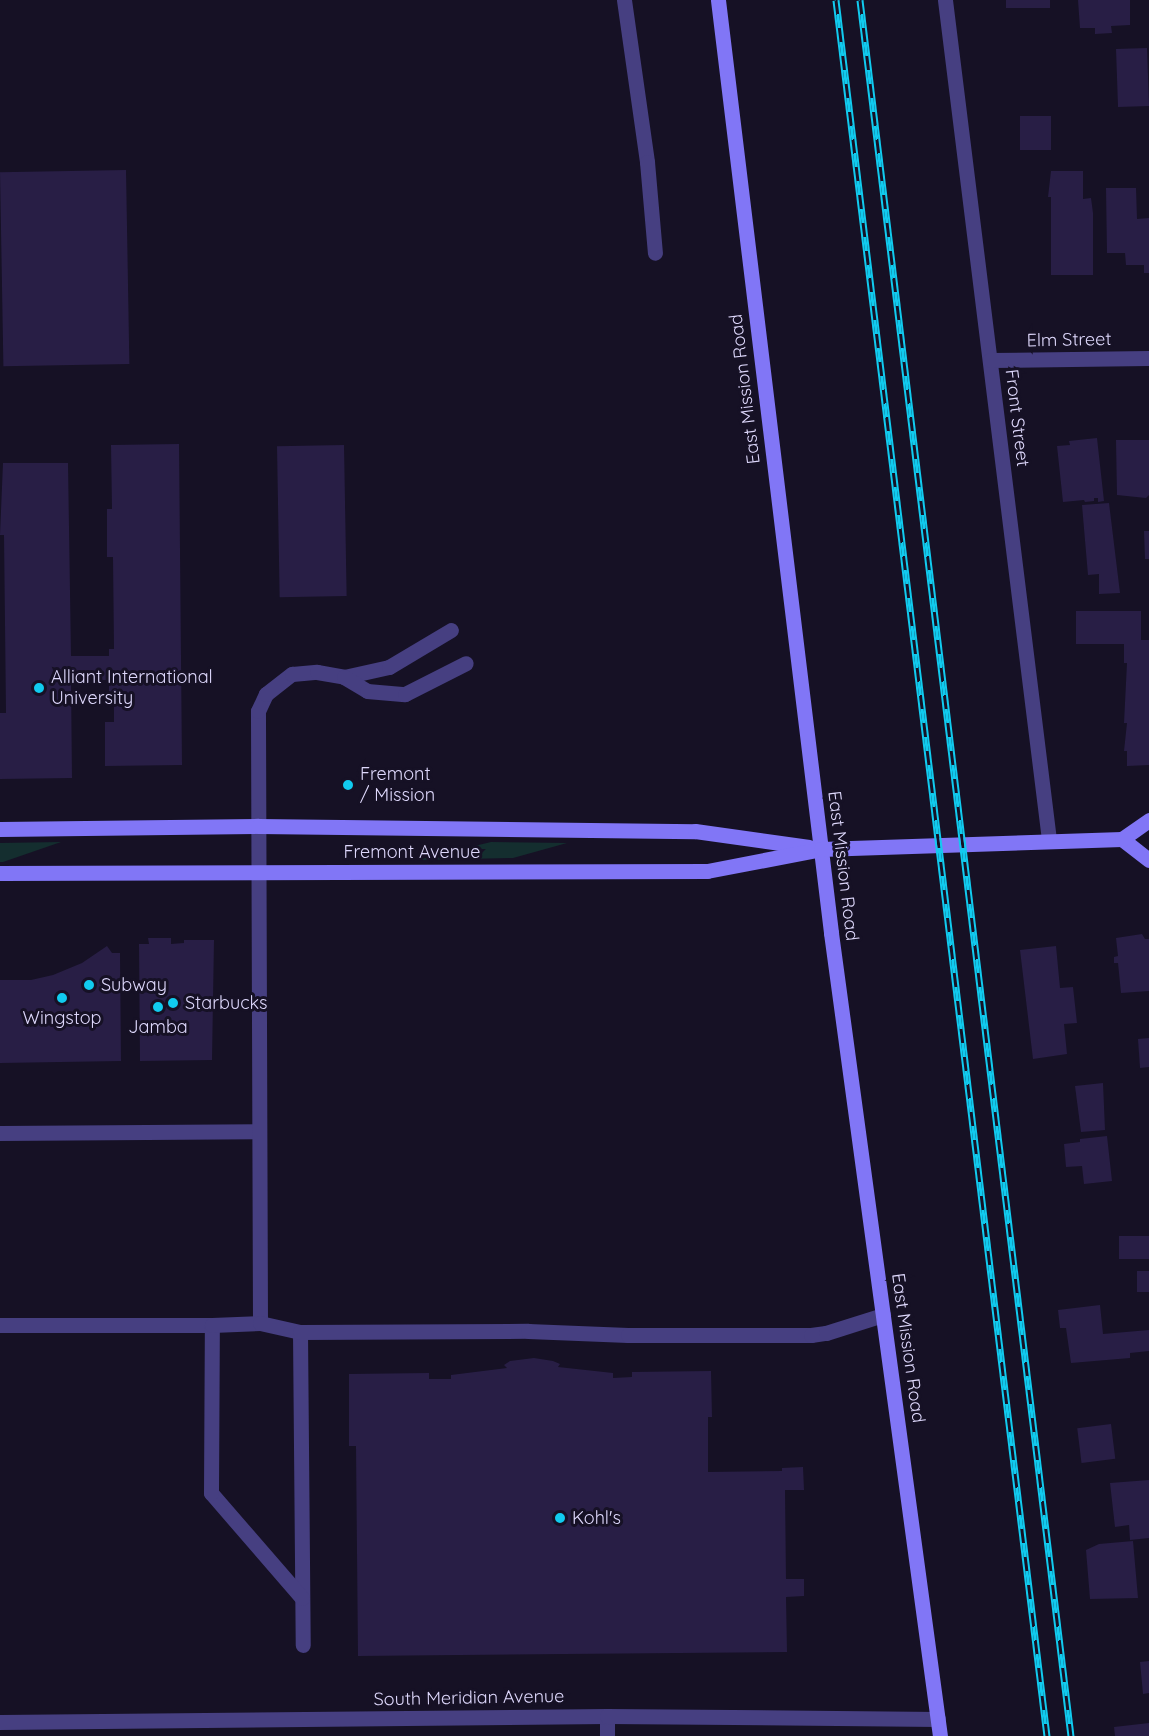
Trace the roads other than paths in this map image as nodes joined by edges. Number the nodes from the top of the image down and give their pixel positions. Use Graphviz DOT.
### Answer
graph roads {
  1 [pos="624,0"];
  2 [pos="718,0"];
  3 [pos="945,0"];
  4 [pos="655,253"];
  5 [pos="1149,358"];
  6 [pos="990,360"];
  7 [pos="451,630"];
  8 [pos="466,663"];
  9 [pos="344,677"];
  10 [pos="1149,820"];
  11 [pos="258,826"];
  12 [pos="0,829"];
  13 [pos="1122,839"];
  14 [pos="1049,840"];
  15 [pos="821,849"];
  16 [pos="1149,860"];
  17 [pos="257,871"];
  18 [pos="0,873"];
  19 [pos="258,1131"];
  20 [pos="0,1133"];
  21 [pos="884,1315"];
  22 [pos="260,1323"];
  23 [pos="0,1325"];
  24 [pos="212,1325"];
  25 [pos="300,1332"];
  26 [pos="302,1598"];
  27 [pos="303,1645"];
  28 [pos="607,1716"];
  29 [pos="938,1719"];
  30 [pos="0,1722"];
  31 [pos="607,1736"];
  32 [pos="940,1736"];
  1 -- 4 [label="street"];
  2 -- 15 [label="main road, East Mission Road"];
  3 -- 6 [label="street, Front Street"];
  5 -- 6 [label="street, Elm Street"];
  6 -- 14 [label="street, Front Street"];
  7 -- 9 [label="street"];
  8 -- 9 [label="street"];
  9 -- 11 [label="street"];
  10 -- 13 [label="main road"];
  11 -- 12 [label="main road, Fremont Avenue"];
  11 -- 15 [label="main road, Fremont Avenue"];
  11 -- 17 [label="street"];
  13 -- 14 [label="main road, Fremont Avenue"];
  13 -- 16 [label="main road"];
  14 -- 15 [label="main road, Fremont Avenue"];
  15 -- 17 [label="main road, Fremont Avenue"];
  15 -- 21 [label="main road, East Mission Road"];
  17 -- 18 [label="main road, Fremont Avenue"];
  17 -- 19 [label="street"];
  19 -- 20 [label="street"];
  19 -- 22 [label="street"];
  21 -- 25 [label="street"];
  21 -- 29 [label="main road, East Mission Road"];
  22 -- 24 [label="street"];
  22 -- 25 [label="street"];
  23 -- 24 [label="street"];
  24 -- 26 [label="street"];
  25 -- 26 [label="street"];
  26 -- 27 [label="street"];
  28 -- 29 [label="street, South Meridian Avenue"];
  28 -- 30 [label="street, South Meridian Avenue"];
  28 -- 31 [label="street"];
  29 -- 32 [label="main road, East Mission Road"];
}
